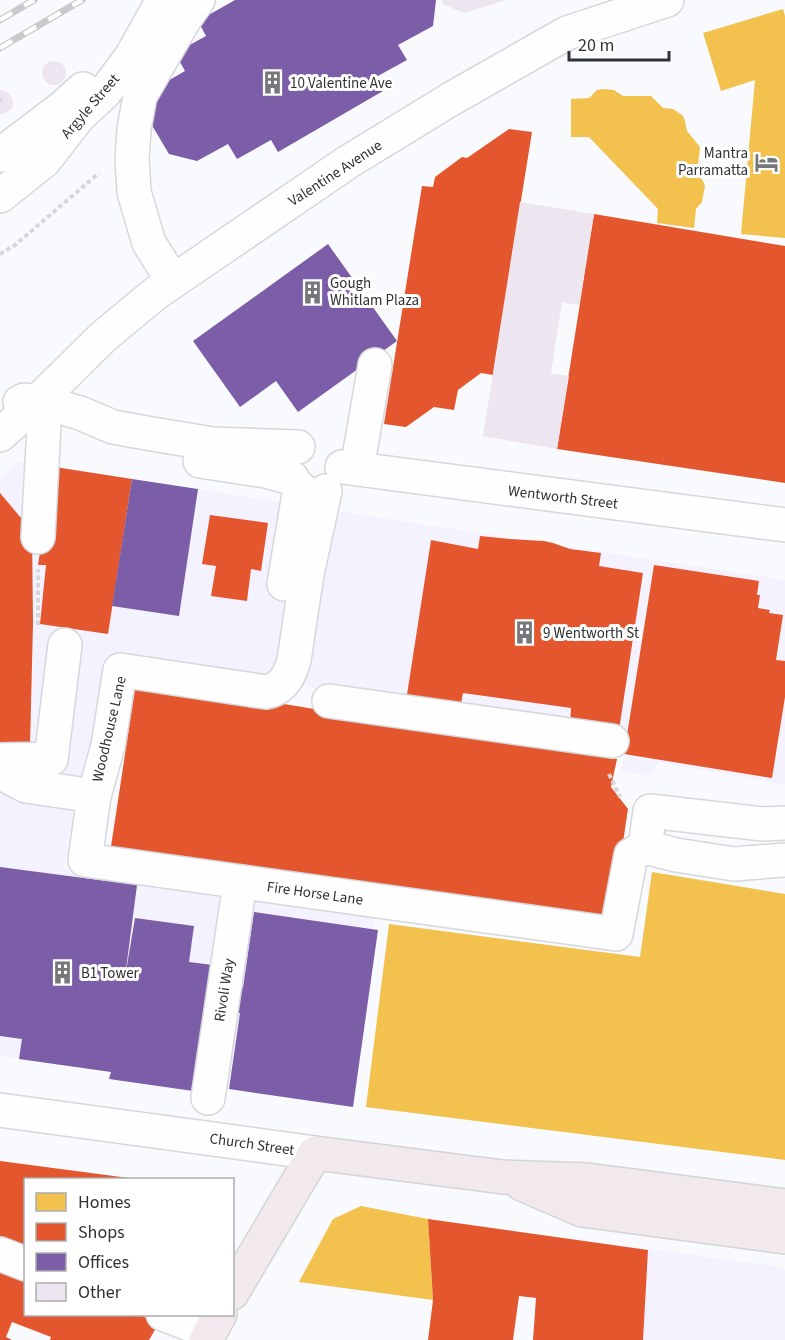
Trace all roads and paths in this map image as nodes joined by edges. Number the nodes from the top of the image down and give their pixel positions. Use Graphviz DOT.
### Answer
graph roads {
  1 [pos="142,0"];
  2 [pos="163,0"];
  3 [pos="198,0"];
  4 [pos="667,0"];
  5 [pos="0,155"];
  6 [pos="132,158"];
  7 [pos="0,196"];
  8 [pos="0,254"];
  9 [pos="173,281"];
  10 [pos="84,355"];
  11 [pos="375,365"];
  12 [pos="80,412"];
  13 [pos="40,414"];
  14 [pos="1,427"];
  15 [pos="319,473"];
  16 [pos="785,525"];
  17 [pos="38,537"];
  18 [pos="38,624"];
  19 [pos="65,645"];
  20 [pos="273,682"];
  21 [pos="612,741"];
  22 [pos="0,760"];
  23 [pos="0,772"];
  24 [pos="94,796"];
  25 [pos="785,823"];
  26 [pos="645,847"];
  27 [pos="85,860"];
  28 [pos="772,861"];
  29 [pos="240,883"];
  30 [pos="208,1098"];
  31 [pos="0,1110"];
  32 [pos="315,1153"];
  33 [pos="504,1177"];
  34 [pos="785,1206"];
  35 [pos="785,1237"];
  36 [pos="0,1254"];
  37 [pos="24,1263"];
  38 [pos="234,1290"];
  39 [pos="170,1316"];
  40 [pos="212,1329"];
  1 -- 5 [label="street, Argyle Street"];
  2 -- 7 [label="street, Argyle Street"];
  3 -- 6 [label="street"];
  4 -- 9 [label="street, Valentine Avenue"];
  6 -- 8 [label="path"];
  6 -- 9 [label="street"];
  9 -- 10 [label="street, Valentine Avenue"];
  10 -- 12 [label="street"];
  10 -- 13 [label="street, Valentine Avenue"];
  11 -- 15 [label="street"];
  12 -- 13 [label="street, Wentworth Street"];
  12 -- 15 [label="street, Wentworth Street"];
  13 -- 14 [label="street, Wentworth Street"];
  13 -- 15 [label="street, Wentworth Street"];
  13 -- 17 [label="street"];
  15 -- 16 [label="street, Wentworth Street"];
  15 -- 20 [label="street"];
  17 -- 18 [label="path"];
  19 -- 22 [label="street"];
  20 -- 21 [label="street, Woodhouse Lane"];
  20 -- 24 [label="street, Woodhouse Lane"];
  23 -- 24 [label="street"];
  24 -- 27 [label="street, Woodhouse Lane"];
  25 -- 26 [label="street"];
  26 -- 28 [label="street"];
  26 -- 29 [label="street, Fire Horse Lane"];
  27 -- 29 [label="street, Fire Horse Lane"];
  29 -- 30 [label="street, Rivoli Way"];
  31 -- 32 [label="street, Church Street"];
  32 -- 33 [label="main road, Church Street"];
  32 -- 38 [label="main road"];
  33 -- 34 [label="main road, Church Street"];
  33 -- 35 [label="main road, Church Street"];
  36 -- 37 [label="street"];
  39 -- 40 [label="street"];
}
